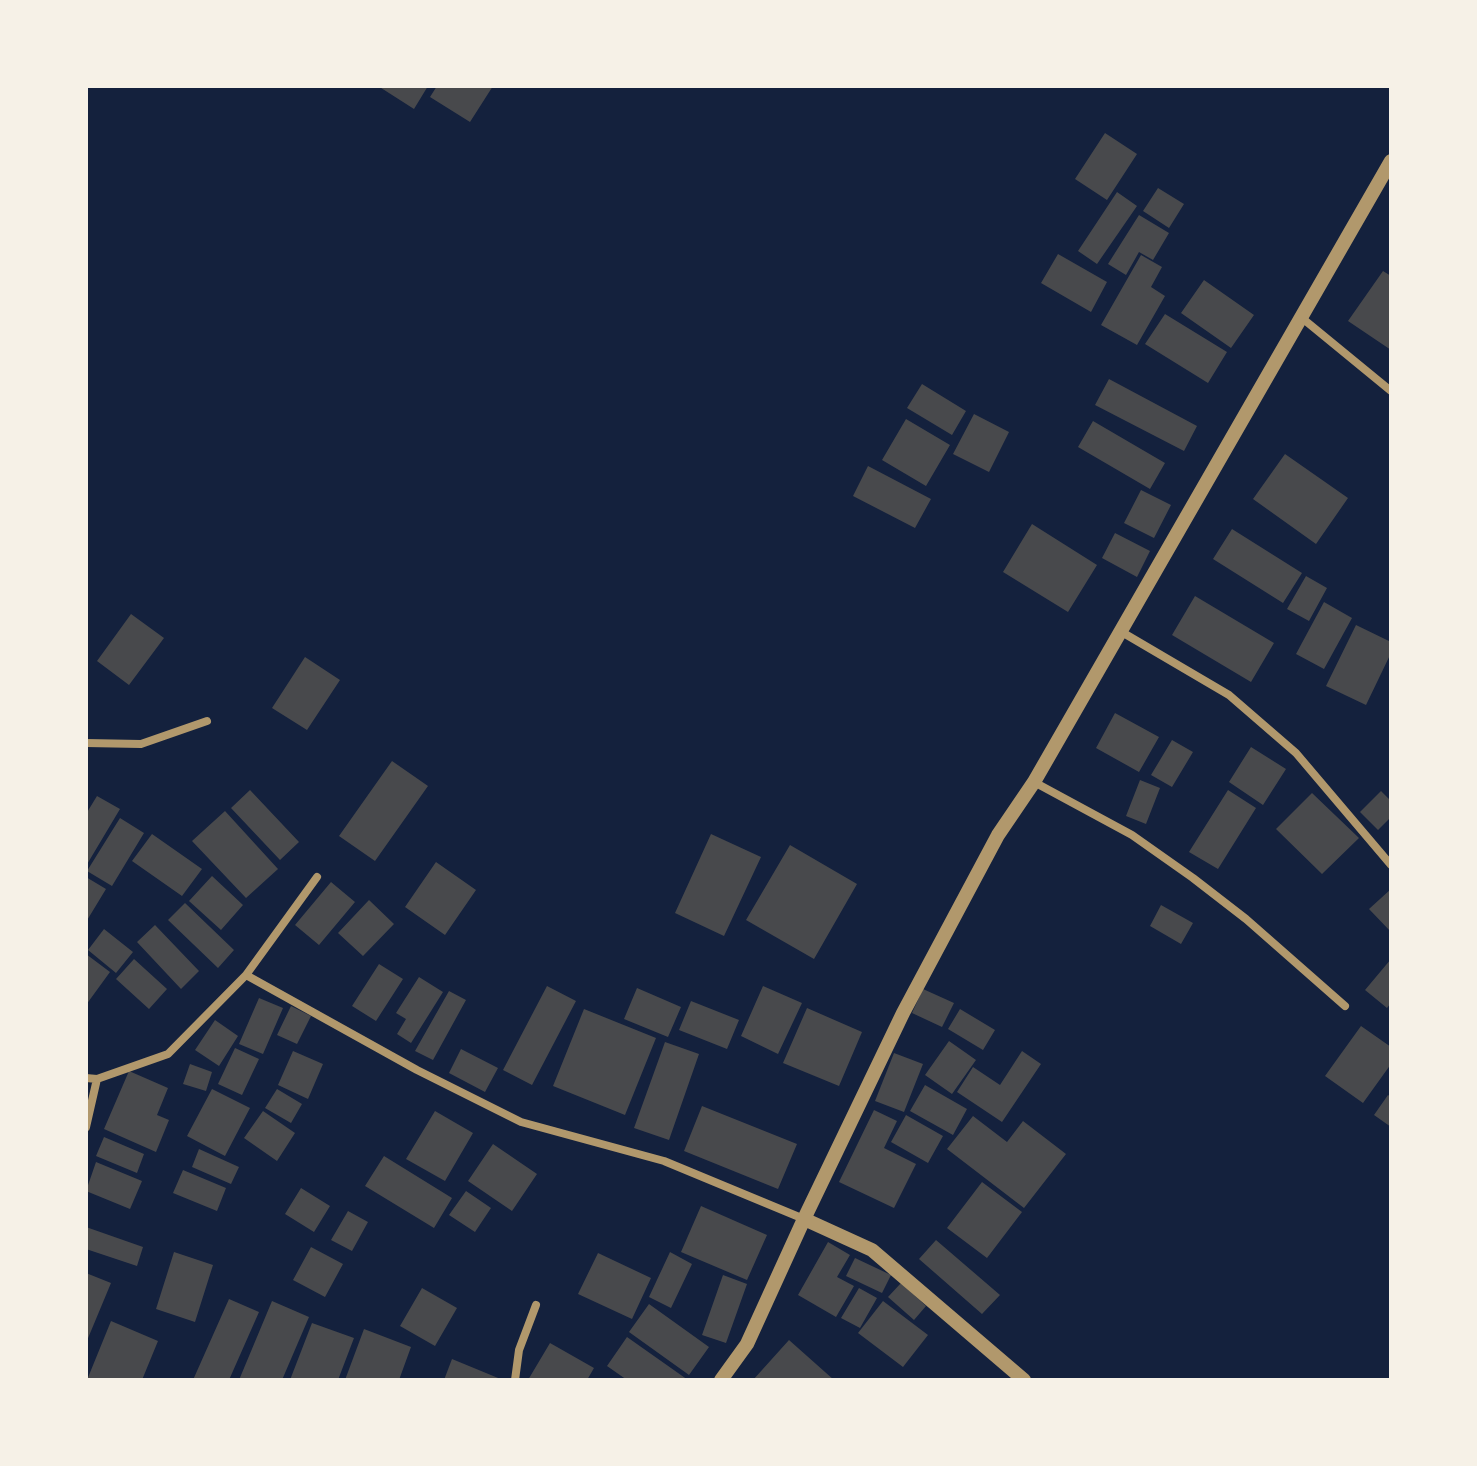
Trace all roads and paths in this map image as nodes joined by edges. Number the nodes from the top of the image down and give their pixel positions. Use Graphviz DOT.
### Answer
graph roads {
  1 [pos="1391,161"];
  2 [pos="1302,318"];
  3 [pos="1391,391"];
  4 [pos="1120,631"];
  5 [pos="207,721"];
  6 [pos="86,743"];
  7 [pos="1034,782"];
  8 [pos="1391,865"];
  9 [pos="317,877"];
  10 [pos="246,975"];
  11 [pos="1345,1006"];
  12 [pos="86,1078"];
  13 [pos="97,1079"];
  14 [pos="86,1127"];
  15 [pos="804,1219"];
  16 [pos="536,1305"];
  17 [pos="515,1380"];
  18 [pos="721,1380"];
  19 [pos="1024,1380"];
  1 -- 2 [label="street"];
  2 -- 3 [label="street"];
  2 -- 4 [label="street"];
  4 -- 7 [label="street"];
  4 -- 8 [label="street"];
  5 -- 6 [label="street"];
  7 -- 11 [label="street"];
  7 -- 15 [label="street"];
  9 -- 10 [label="street"];
  10 -- 13 [label="street"];
  10 -- 15 [label="street"];
  12 -- 13 [label="street"];
  13 -- 14 [label="street"];
  15 -- 18 [label="street"];
  15 -- 19 [label="street"];
  16 -- 17 [label="street"];
}
